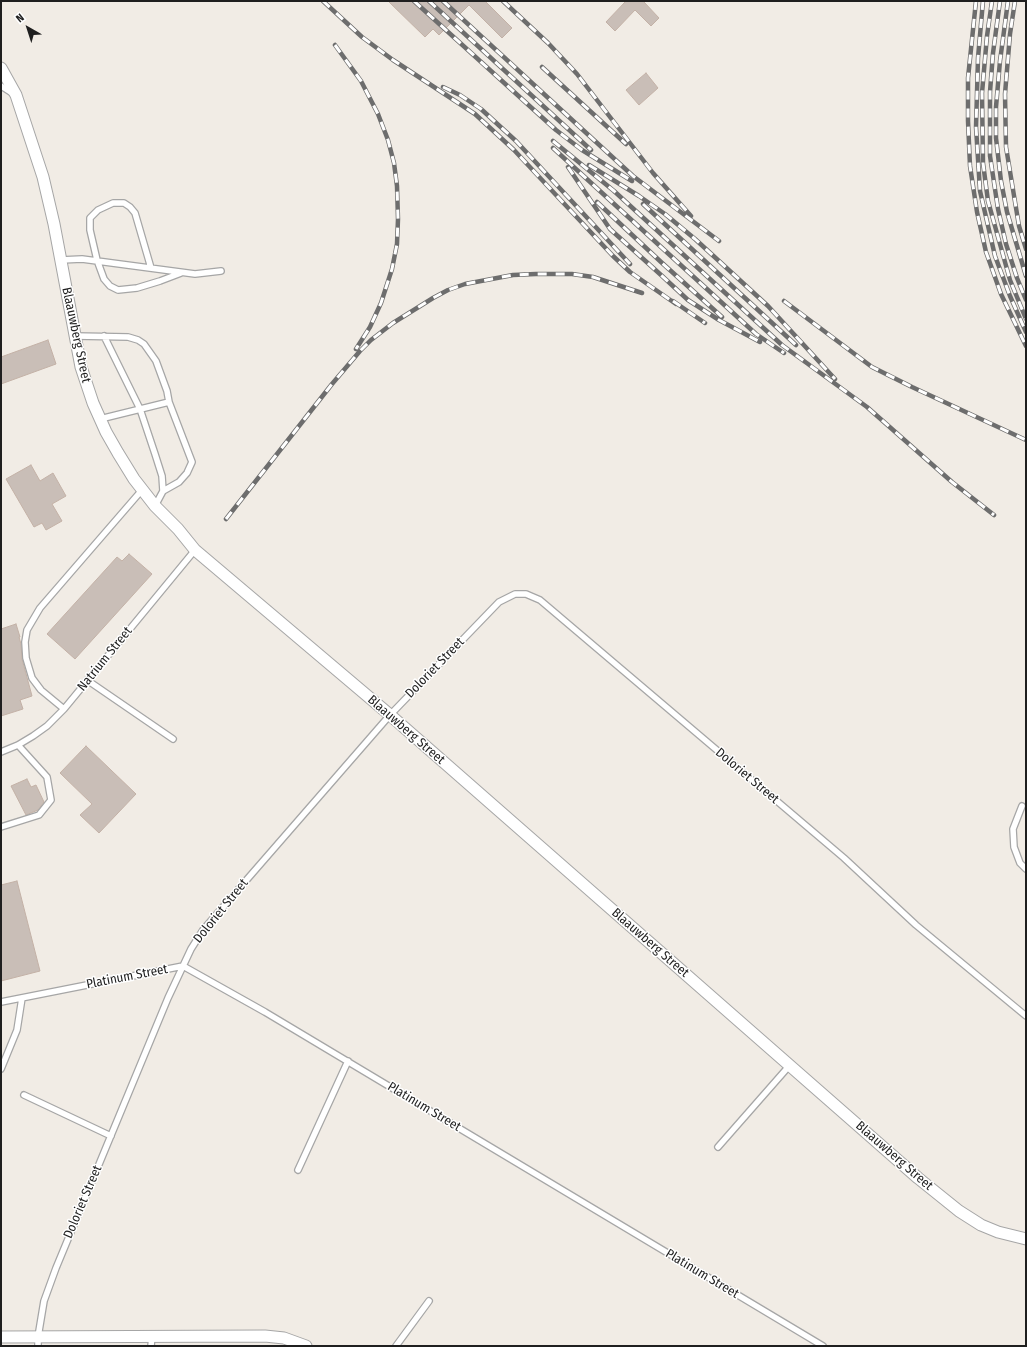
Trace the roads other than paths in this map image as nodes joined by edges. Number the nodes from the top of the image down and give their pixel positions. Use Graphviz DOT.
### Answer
graph roads {
  1 [pos="1,68"];
  2 [pos="1,86"];
  3 [pos="16,95"];
  4 [pos="61,260"];
  5 [pos="97,260"];
  6 [pos="151,268"];
  7 [pos="220,271"];
  8 [pos="181,273"];
  9 [pos="74,336"];
  10 [pos="104,336"];
  11 [pos="169,402"];
  12 [pos="140,409"];
  13 [pos="100,419"];
  14 [pos="142,490"];
  15 [pos="163,491"];
  16 [pos="155,506"];
  17 [pos="194,550"];
  18 [pos="87,680"];
  19 [pos="64,709"];
  20 [pos="390,715"];
  21 [pos="173,739"];
  22 [pos="18,745"];
  23 [pos="1,752"];
  24 [pos="1022,806"];
  25 [pos="1,827"];
  26 [pos="1026,869"];
  27 [pos="183,966"];
  28 [pos="22,998"];
  29 [pos="1,1002"];
  30 [pos="1026,1016"];
  31 [pos="348,1061"];
  32 [pos="790,1065"];
  33 [pos="1,1069"];
  34 [pos="24,1096"];
  35 [pos="111,1136"];
  36 [pos="718,1147"];
  37 [pos="298,1170"];
  38 [pos="1026,1239"];
  39 [pos="430,1301"];
  40 [pos="1,1337"];
  41 [pos="152,1341"];
  42 [pos="38,1342"];
  43 [pos="306,1346"];
  44 [pos="396,1346"];
  45 [pos="823,1346"];
  1 -- 3 [label="street, Blaauwberg Street"];
  2 -- 3 [label="lane"];
  3 -- 4 [label="street, Blaauwberg Street"];
  4 -- 5 [label="lane"];
  4 -- 9 [label="street, Blaauwberg Street"];
  5 -- 6 [label="lane"];
  5 -- 6 [label="lane"];
  5 -- 8 [label="lane"];
  6 -- 8 [label="lane"];
  7 -- 8 [label="lane"];
  9 -- 10 [label="lane"];
  9 -- 13 [label="street, Blaauwberg Street"];
  10 -- 11 [label="lane"];
  10 -- 12 [label="lane"];
  11 -- 12 [label="lane"];
  11 -- 15 [label="lane"];
  12 -- 13 [label="lane"];
  12 -- 15 [label="lane"];
  13 -- 14 [label="street, Blaauwberg Street"];
  14 -- 16 [label="street, Blaauwberg Street"];
  14 -- 19 [label="lane"];
  15 -- 16 [label="lane"];
  16 -- 17 [label="street, Blaauwberg Street"];
  17 -- 18 [label="lane, Natrium Street"];
  17 -- 20 [label="street, Blaauwberg Street"];
  18 -- 19 [label="lane, Natrium Street"];
  18 -- 21 [label="lane"];
  19 -- 22 [label="lane, Natrium Street"];
  20 -- 27 [label="lane, Doloriet Street"];
  20 -- 30 [label="lane, Doloriet Street"];
  20 -- 32 [label="street, Blaauwberg Street"];
  22 -- 23 [label="lane, Natrium Street"];
  22 -- 25 [label="lane"];
  24 -- 26 [label="lane"];
  27 -- 28 [label="lane, Platinum Street"];
  27 -- 31 [label="lane, Platinum Street"];
  27 -- 35 [label="lane, Doloriet Street"];
  28 -- 29 [label="lane, Platinum Street"];
  28 -- 33 [label="lane"];
  31 -- 37 [label="lane"];
  31 -- 45 [label="lane, Platinum Street"];
  32 -- 36 [label="lane"];
  32 -- 38 [label="street, Blaauwberg Street"];
  34 -- 35 [label="lane"];
  35 -- 42 [label="lane, Doloriet Street"];
  39 -- 44 [label="lane"];
  40 -- 42 [label="street"];
  41 -- 42 [label="street"];
  41 -- 43 [label="street"];
}
